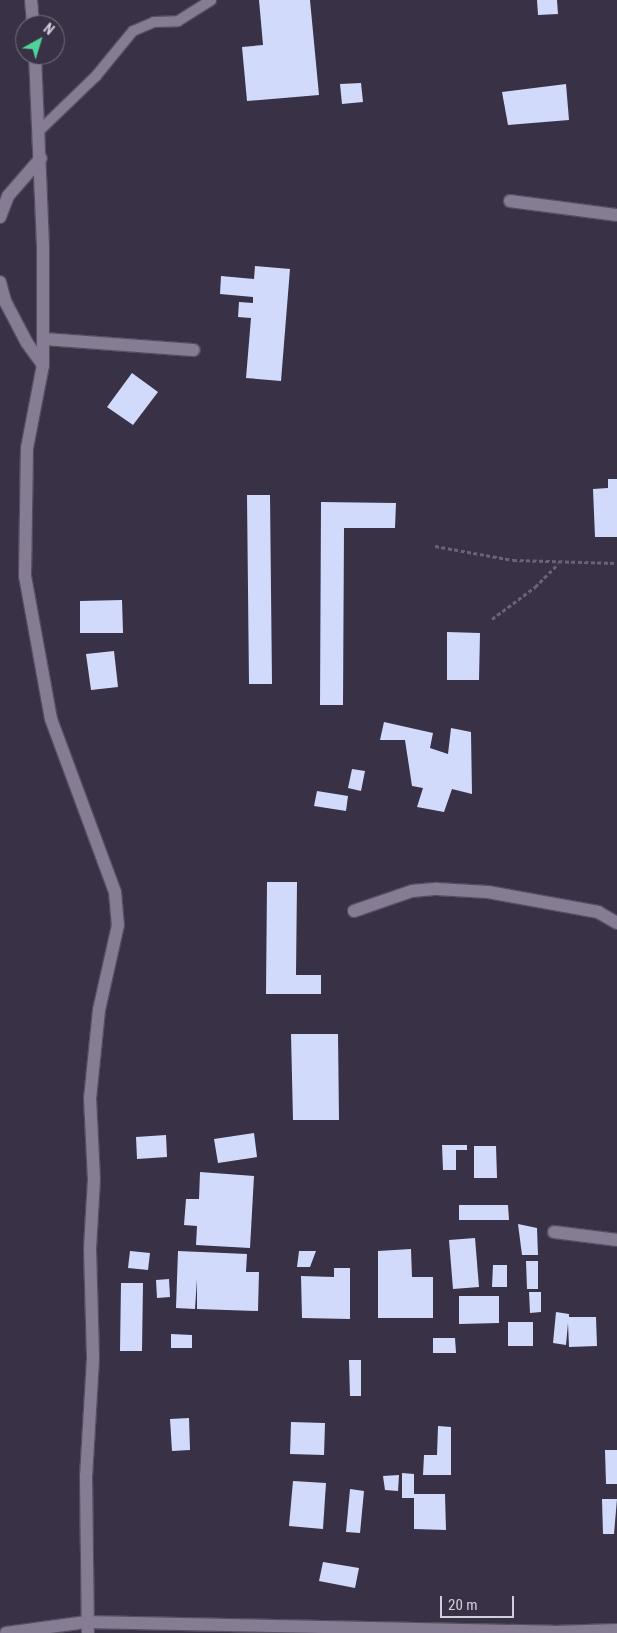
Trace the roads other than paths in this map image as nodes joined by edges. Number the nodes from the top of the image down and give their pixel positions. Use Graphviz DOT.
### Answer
graph roads {
  1 [pos="31,0"];
  2 [pos="211,0"];
  3 [pos="32,15"];
  4 [pos="36,65"];
  5 [pos="40,130"];
  6 [pos="41,158"];
  7 [pos="510,201"];
  8 [pos="617,215"];
  9 [pos="0,217"];
  10 [pos="0,282"];
  11 [pos="44,339"];
  12 [pos="194,350"];
  13 [pos="43,365"];
  14 [pos="354,911"];
  15 [pos="617,923"];
  16 [pos="554,1232"];
  17 [pos="617,1240"];
  18 [pos="87,1628"];
  19 [pos="617,1630"];
  20 [pos="6,1633"];
  1 -- 3 [label="street"];
  2 -- 5 [label="lane"];
  4 -- 5 [label="street"];
  5 -- 6 [label="street"];
  6 -- 9 [label="street"];
  6 -- 11 [label="street"];
  7 -- 8 [label="street"];
  10 -- 13 [label="street"];
  11 -- 12 [label="street"];
  11 -- 13 [label="street"];
  13 -- 18 [label="street"];
  14 -- 15 [label="street"];
  16 -- 17 [label="street"];
  18 -- 19 [label="street"];
  18 -- 20 [label="street"];
}
